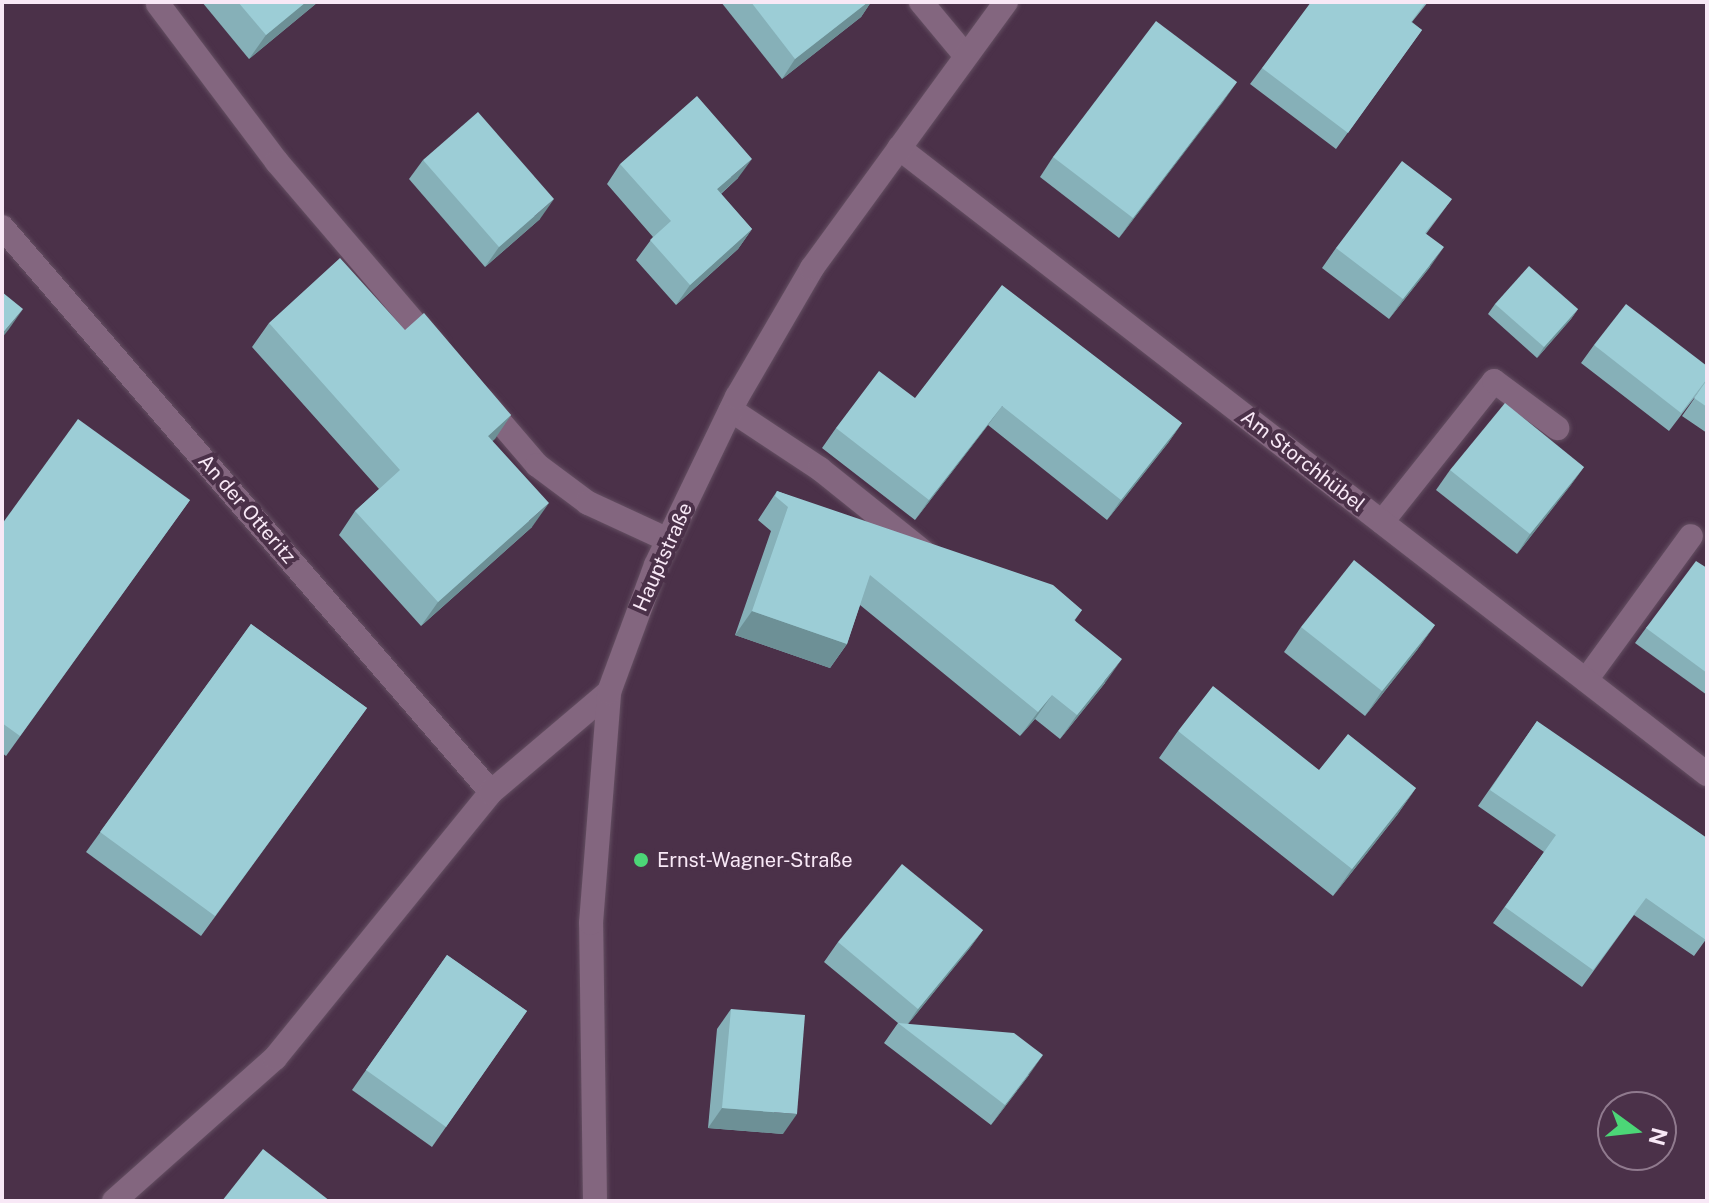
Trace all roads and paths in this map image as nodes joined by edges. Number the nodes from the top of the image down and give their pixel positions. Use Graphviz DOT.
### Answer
graph roads {
  1 [pos="921,2"];
  2 [pos="1006,2"];
  3 [pos="158,4"];
  4 [pos="965,55"];
  5 [pos="899,148"];
  6 [pos="2,227"];
  7 [pos="731,410"];
  8 [pos="1557,428"];
  9 [pos="1382,522"];
  10 [pos="1691,536"];
  11 [pos="668,540"];
  12 [pos="927,554"];
  13 [pos="1586,680"];
  14 [pos="609,692"];
  15 [pos="1707,774"];
  16 [pos="491,792"];
  17 [pos="114,1201"];
  18 [pos="595,1201"];
  1 -- 4 [label="street"];
  2 -- 4 [label="street, Hauptstraße"];
  3 -- 11 [label="street"];
  4 -- 5 [label="street, Hauptstraße"];
  5 -- 7 [label="street, Hauptstraße"];
  5 -- 9 [label="street, Am Storchhübel"];
  6 -- 16 [label="street, An der Otteritz"];
  7 -- 11 [label="street, Hauptstraße"];
  7 -- 12 [label="street"];
  8 -- 9 [label="street"];
  9 -- 13 [label="street, Am Storchhübel"];
  10 -- 13 [label="street"];
  11 -- 14 [label="street, Hauptstraße"];
  13 -- 15 [label="street, Am Storchhübel"];
  14 -- 16 [label="street"];
  14 -- 18 [label="street, Hauptstraße"];
  16 -- 17 [label="street"];
}
